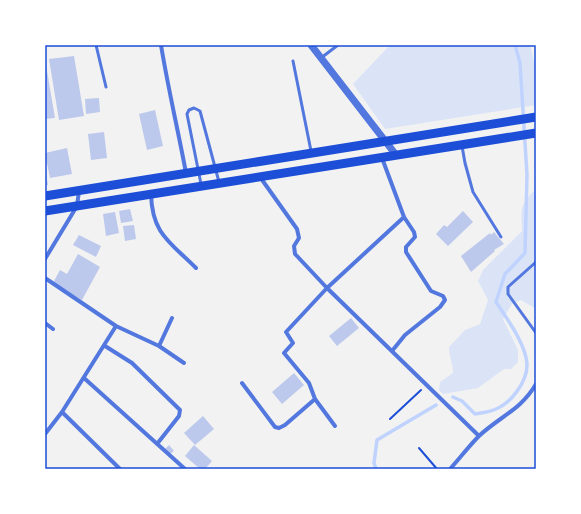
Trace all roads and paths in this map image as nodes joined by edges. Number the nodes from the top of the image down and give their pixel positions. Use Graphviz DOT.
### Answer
graph roads {
  1 [pos="96,45"];
  2 [pos="161,45"];
  3 [pos="310,45"];
  4 [pos="338,45"];
  5 [pos="321,58"];
  6 [pos="293,61"];
  7 [pos="106,87"];
  8 [pos="536,117"];
  9 [pos="533,133"];
  10 [pos="385,141"];
  11 [pos="462,145"];
  12 [pos="312,153"];
  13 [pos="396,155"];
  14 [pos="382,158"];
  15 [pos="215,168"];
  16 [pos="197,171"];
  17 [pos="186,173"];
  18 [pos="259,177"];
  19 [pos="219,183"];
  20 [pos="201,186"];
  21 [pos="79,191"];
  22 [pos="151,194"];
  23 [pos="45,196"];
  24 [pos="77,206"];
  25 [pos="45,211"];
  26 [pos="404,217"];
  27 [pos="501,237"];
  28 [pos="45,259"];
  29 [pos="536,262"];
  30 [pos="196,268"];
  31 [pos="45,278"];
  32 [pos="327,288"];
  33 [pos="172,318"];
  34 [pos="45,323"];
  35 [pos="116,326"];
  36 [pos="53,329"];
  37 [pos="536,333"];
  38 [pos="104,346"];
  39 [pos="159,346"];
  40 [pos="392,351"];
  41 [pos="184,363"];
  42 [pos="84,378"];
  43 [pos="242,384"];
  44 [pos="536,384"];
  45 [pos="427,386"];
  46 [pos="315,399"];
  47 [pos="62,412"];
  48 [pos="390,419"];
  49 [pos="335,426"];
  50 [pos="45,434"];
  51 [pos="479,436"];
  52 [pos="156,444"];
  53 [pos="419,448"];
  54 [pos="120,469"];
  55 [pos="185,469"];
  56 [pos="437,469"];
  57 [pos="450,469"];
  1 -- 7 [label="lane"];
  2 -- 17 [label="street"];
  3 -- 5 [label="street"];
  4 -- 5 [label="lane"];
  5 -- 10 [label="street"];
  6 -- 12 [label="lane"];
  8 -- 10 [label="main road"];
  9 -- 11 [label="main road"];
  10 -- 12 [label="main road"];
  10 -- 13 [label="street"];
  11 -- 13 [label="main road"];
  11 -- 27 [label="lane"];
  12 -- 15 [label="main road"];
  13 -- 14 [label="main road"];
  14 -- 18 [label="main road"];
  14 -- 26 [label="street"];
  15 -- 16 [label="main road"];
  15 -- 16 [label="lane"];
  15 -- 19 [label="lane"];
  16 -- 17 [label="main road"];
  16 -- 20 [label="lane"];
  17 -- 21 [label="main road"];
  18 -- 19 [label="main road"];
  18 -- 32 [label="street"];
  19 -- 20 [label="main road"];
  20 -- 22 [label="main road"];
  21 -- 23 [label="main road"];
  21 -- 24 [label="street"];
  22 -- 24 [label="main road"];
  22 -- 30 [label="street"];
  24 -- 25 [label="main road"];
  24 -- 28 [label="street"];
  26 -- 32 [label="street"];
  26 -- 40 [label="street"];
  29 -- 37 [label="lane"];
  31 -- 35 [label="street"];
  32 -- 40 [label="street"];
  32 -- 46 [label="street"];
  33 -- 39 [label="street"];
  34 -- 36 [label="street"];
  35 -- 38 [label="street"];
  35 -- 39 [label="street"];
  38 -- 42 [label="street"];
  38 -- 52 [label="street"];
  39 -- 41 [label="street"];
  40 -- 45 [label="street"];
  42 -- 47 [label="street"];
  42 -- 52 [label="street"];
  43 -- 46 [label="street"];
  44 -- 51 [label="street"];
  45 -- 48 [label="path"];
  45 -- 51 [label="street"];
  46 -- 49 [label="street"];
  47 -- 50 [label="street"];
  47 -- 54 [label="street"];
  51 -- 57 [label="street"];
  52 -- 55 [label="street"];
  53 -- 56 [label="path"];
}
